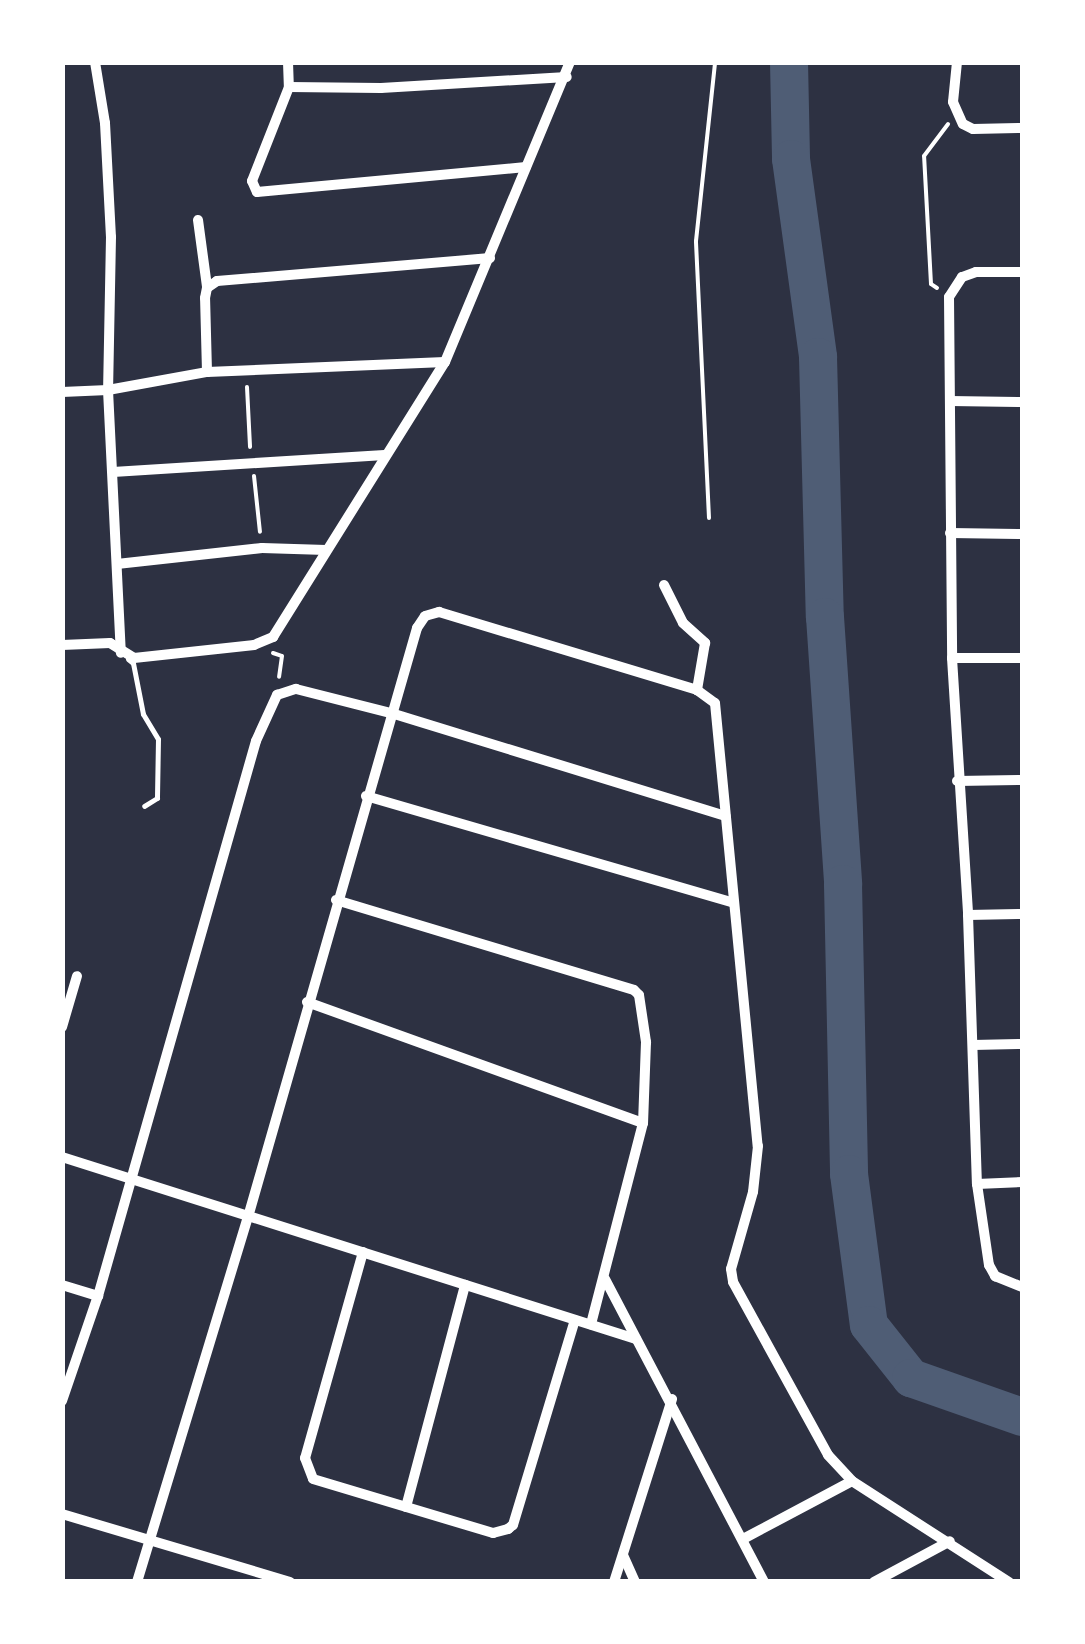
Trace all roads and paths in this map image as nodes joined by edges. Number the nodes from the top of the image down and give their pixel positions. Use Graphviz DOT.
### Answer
graph roads {
  1 [pos="96,62"];
  2 [pos="288,62"];
  3 [pos="570,62"];
  4 [pos="715,62"];
  5 [pos="957,62"];
  6 [pos="567,77"];
  7 [pos="289,87"];
  8 [pos="956,116"];
  9 [pos="1022,128"];
  10 [pos="526,167"];
  11 [pos="198,220"];
  12 [pos="490,258"];
  13 [pos="1022,272"];
  14 [pos="207,288"];
  15 [pos="948,297"];
  16 [pos="445,362"];
  17 [pos="207,372"];
  18 [pos="108,390"];
  19 [pos="62,392"];
  20 [pos="950,401"];
  21 [pos="1022,402"];
  22 [pos="384,455"];
  23 [pos="113,472"];
  24 [pos="709,518"];
  25 [pos="950,533"];
  26 [pos="1022,534"];
  27 [pos="326,550"];
  28 [pos="117,564"];
  29 [pos="664,585"];
  30 [pos="270,640"];
  31 [pos="62,645"];
  32 [pos="121,653"];
  33 [pos="952,658"];
  34 [pos="1022,658"];
  35 [pos="697,690"];
  36 [pos="277,695"];
  37 [pos="391,713"];
  38 [pos="1022,780"];
  39 [pos="957,781"];
  40 [pos="366,796"];
  41 [pos="144,806"];
  42 [pos="726,816"];
  43 [pos="336,900"];
  44 [pos="732,902"];
  45 [pos="1022,914"];
  46 [pos="968,915"];
  47 [pos="77,976"];
  48 [pos="307,1002"];
  49 [pos="62,1027"];
  50 [pos="1022,1044"];
  51 [pos="973,1045"];
  52 [pos="644,1123"];
  53 [pos="62,1157"];
  54 [pos="132,1178"];
  55 [pos="1022,1182"];
  56 [pos="976,1184"];
  57 [pos="248,1217"];
  58 [pos="363,1252"];
  59 [pos="606,1280"];
  60 [pos="466,1284"];
  61 [pos="62,1286"];
  62 [pos="1022,1287"];
  63 [pos="98,1296"];
  64 [pos="576,1320"];
  65 [pos="591,1324"];
  66 [pos="636,1339"];
  67 [pos="63,1399"];
  68 [pos="672,1399"];
  69 [pos="852,1481"];
  70 [pos="406,1507"];
  71 [pos="62,1514"];
  72 [pos="150,1538"];
  73 [pos="743,1539"];
  74 [pos="950,1540"];
  75 [pos="623,1554"];
  76 [pos="266,1578"];
  77 [pos="137,1582"];
  78 [pos="290,1582"];
  79 [pos="614,1582"];
  80 [pos="635,1582"];
  81 [pos="764,1582"];
  82 [pos="874,1582"];
  83 [pos="1009,1582"];
  1 -- 18 [label="street"];
  2 -- 7 [label="street"];
  3 -- 6 [label="street"];
  4 -- 24 [label="path"];
  5 -- 8 [label="street"];
  6 -- 7 [label="street"];
  6 -- 10 [label="street"];
  7 -- 10 [label="street"];
  8 -- 9 [label="street"];
  8 -- 15 [label="path"];
  10 -- 12 [label="street"];
  11 -- 14 [label="street"];
  12 -- 14 [label="street"];
  12 -- 16 [label="street"];
  13 -- 15 [label="street"];
  14 -- 17 [label="street"];
  15 -- 20 [label="street"];
  16 -- 17 [label="street"];
  16 -- 22 [label="street"];
  17 -- 18 [label="street"];
  18 -- 19 [label="street"];
  18 -- 23 [label="street"];
  20 -- 21 [label="street"];
  20 -- 25 [label="street"];
  22 -- 23 [label="street"];
  22 -- 27 [label="street"];
  23 -- 28 [label="street"];
  25 -- 26 [label="street"];
  25 -- 33 [label="street"];
  27 -- 28 [label="street"];
  27 -- 30 [label="street"];
  28 -- 32 [label="street"];
  29 -- 35 [label="street"];
  30 -- 32 [label="street"];
  30 -- 36 [label="path"];
  31 -- 32 [label="street"];
  32 -- 41 [label="lane"];
  33 -- 34 [label="street"];
  33 -- 39 [label="street"];
  35 -- 37 [label="street"];
  35 -- 42 [label="street"];
  36 -- 37 [label="street"];
  36 -- 54 [label="street"];
  37 -- 40 [label="street"];
  37 -- 42 [label="street"];
  38 -- 39 [label="street"];
  39 -- 46 [label="street"];
  40 -- 43 [label="street"];
  40 -- 44 [label="street"];
  42 -- 44 [label="street"];
  43 -- 48 [label="street"];
  43 -- 52 [label="street"];
  44 -- 69 [label="street"];
  45 -- 46 [label="street"];
  46 -- 51 [label="street"];
  47 -- 49 [label="street"];
  48 -- 52 [label="street"];
  48 -- 57 [label="street"];
  50 -- 51 [label="street"];
  51 -- 56 [label="street"];
  52 -- 59 [label="street"];
  53 -- 54 [label="street"];
  54 -- 57 [label="street"];
  54 -- 63 [label="street"];
  55 -- 56 [label="street"];
  56 -- 62 [label="street"];
  57 -- 58 [label="street"];
  57 -- 72 [label="street"];
  58 -- 60 [label="street"];
  58 -- 70 [label="street"];
  59 -- 65 [label="street"];
  59 -- 66 [label="street"];
  60 -- 64 [label="street"];
  60 -- 70 [label="street"];
  61 -- 63 [label="street"];
  63 -- 67 [label="street"];
  64 -- 65 [label="street"];
  64 -- 70 [label="street"];
  65 -- 66 [label="street"];
  66 -- 68 [label="street"];
  68 -- 73 [label="street"];
  68 -- 75 [label="street"];
  69 -- 73 [label="street"];
  69 -- 74 [label="street"];
  71 -- 72 [label="street"];
  72 -- 76 [label="street"];
  72 -- 77 [label="street"];
  73 -- 81 [label="street"];
  74 -- 82 [label="street"];
  74 -- 83 [label="street"];
  75 -- 79 [label="street"];
  75 -- 80 [label="street"];
  76 -- 78 [label="street"];
}
